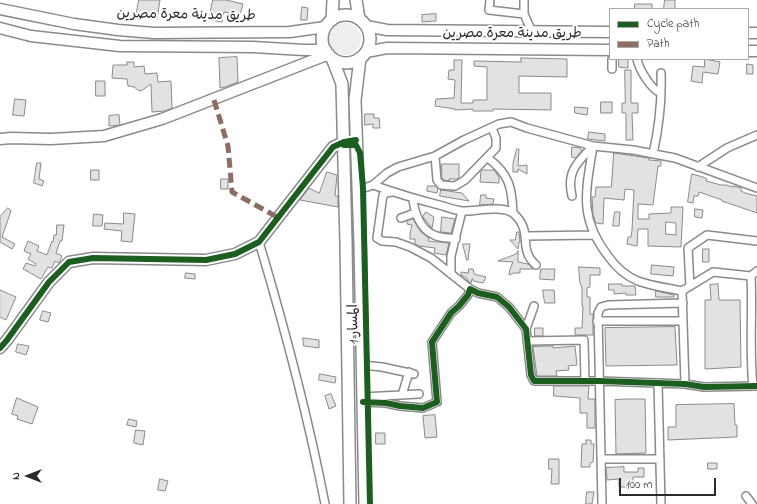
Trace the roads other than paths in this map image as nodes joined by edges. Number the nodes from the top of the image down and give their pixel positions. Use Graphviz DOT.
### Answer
graph roads {
  1 [pos="334,0"];
  2 [pos="356,0"];
  3 [pos="490,0"];
  4 [pos="524,0"];
  5 [pos="0,9"];
  6 [pos="524,14"];
  7 [pos="363,22"];
  8 [pos="329,24"];
  9 [pos="0,28"];
  10 [pos="532,32"];
  11 [pos="609,32"];
  12 [pos="609,50"];
  13 [pos="329,54"];
  14 [pos="363,55"];
  15 [pos="612,60"];
  16 [pos="637,60"];
  17 [pos="612,69"];
  18 [pos="661,73"];
  19 [pos="662,93"];
  20 [pos="492,128"];
  21 [pos="757,135"];
  22 [pos="0,139"];
  23 [pos="356,140"];
  24 [pos="344,142"];
  25 [pos="593,146"];
  26 [pos="653,154"];
  27 [pos="435,156"];
  28 [pos="488,158"];
  29 [pos="698,167"];
  30 [pos="372,185"];
  31 [pos="757,188"];
  32 [pos="358,190"];
  33 [pos="392,192"];
  34 [pos="572,196"];
  35 [pos="413,198"];
  36 [pos="462,211"];
  37 [pos="415,213"];
  38 [pos="513,213"];
  39 [pos="401,218"];
  40 [pos="594,234"];
  41 [pos="526,236"];
  42 [pos="456,239"];
  43 [pos="757,241"];
  44 [pos="259,242"];
  45 [pos="536,265"];
  46 [pos="757,271"];
  47 [pos="451,274"];
  48 [pos="751,276"];
  49 [pos="690,286"];
  50 [pos="470,289"];
  51 [pos="682,291"];
  52 [pos="683,303"];
  53 [pos="534,306"];
  54 [pos="597,321"];
  55 [pos="683,321"];
  56 [pos="526,329"];
  57 [pos="527,341"];
  58 [pos="1,346"];
  59 [pos="362,365"];
  60 [pos="585,381"];
  61 [pos="598,381"];
  62 [pos="658,383"];
  63 [pos="685,384"];
  64 [pos="755,386"];
  65 [pos="419,394"];
  66 [pos="402,395"];
  67 [pos="363,399"];
  68 [pos="601,459"];
  69 [pos="660,459"];
  70 [pos="746,496"];
  71 [pos="325,504"];
  72 [pos="350,504"];
  73 [pos="365,504"];
  74 [pos="602,504"];
  75 [pos="661,504"];
  76 [pos="752,504"];
  1 -- 8 [label="main road"];
  2 -- 7 [label="main road"];
  3 -- 6 [label="street"];
  4 -- 6 [label="street"];
  5 -- 8 [label="main road, طريق مدينة معرة مصرين"];
  6 -- 10 [label="street"];
  7 -- 8 [label="main road"];
  7 -- 10 [label="main road, طريق مدينة معرة مصرين"];
  7 -- 14 [label="main road"];
  8 -- 13 [label="main road"];
  9 -- 13 [label="main road"];
  10 -- 11 [label="main road, طريق مدينة معرة مصرين"];
  12 -- 14 [label="main road, طريق مدينة معرة مصرين"];
  13 -- 14 [label="main road"];
  13 -- 22 [label="main road"];
  13 -- 24 [label="main road"];
  14 -- 23 [label="main road"];
  15 -- 17 [label="street"];
  16 -- 19 [label="street"];
  18 -- 19 [label="street"];
  19 -- 26 [label="street"];
  20 -- 25 [label="street"];
  20 -- 27 [label="street"];
  20 -- 28 [label="street"];
  21 -- 29 [label="street"];
  23 -- 24 [label="main road"];
  23 -- 32 [label="main road"];
  24 -- 44 [label="main road"];
  24 -- 72 [label="main road"];
  25 -- 26 [label="street"];
  25 -- 34 [label="street"];
  25 -- 40 [label="street"];
  26 -- 29 [label="street"];
  27 -- 28 [label="street"];
  27 -- 30 [label="street"];
  28 -- 38 [label="street"];
  29 -- 31 [label="street"];
  30 -- 32 [label="street"];
  30 -- 33 [label="street"];
  32 -- 59 [label="main road"];
  33 -- 35 [label="street"];
  33 -- 47 [label="street"];
  35 -- 36 [label="street"];
  35 -- 37 [label="street"];
  36 -- 38 [label="street"];
  36 -- 42 [label="street"];
  37 -- 39 [label="street"];
  37 -- 42 [label="street"];
  38 -- 41 [label="street"];
  40 -- 41 [label="street"];
  40 -- 51 [label="street"];
  41 -- 45 [label="street"];
  42 -- 47 [label="street"];
  43 -- 49 [label="street"];
  44 -- 58 [label="main road"];
  44 -- 71 [label="street"];
  46 -- 48 [label="street"];
  47 -- 50 [label="street"];
  48 -- 49 [label="street"];
  48 -- 64 [label="street"];
  49 -- 51 [label="street"];
  50 -- 56 [label="street"];
  50 -- 67 [label="street"];
  51 -- 52 [label="street"];
  52 -- 54 [label="street"];
  52 -- 55 [label="street"];
  53 -- 56 [label="street"];
  54 -- 55 [label="street"];
  54 -- 61 [label="street"];
  55 -- 63 [label="street"];
  56 -- 57 [label="street"];
  57 -- 60 [label="street"];
  57 -- 60 [label="street"];
  59 -- 66 [label="street"];
  59 -- 67 [label="main road"];
  60 -- 61 [label="street"];
  61 -- 62 [label="street"];
  61 -- 68 [label="street"];
  62 -- 63 [label="street"];
  62 -- 69 [label="street"];
  63 -- 64 [label="street"];
  65 -- 66 [label="street"];
  66 -- 67 [label="street"];
  67 -- 73 [label="main road"];
  68 -- 69 [label="street"];
  68 -- 74 [label="street"];
  69 -- 75 [label="street"];
  70 -- 76 [label="street"];
}
